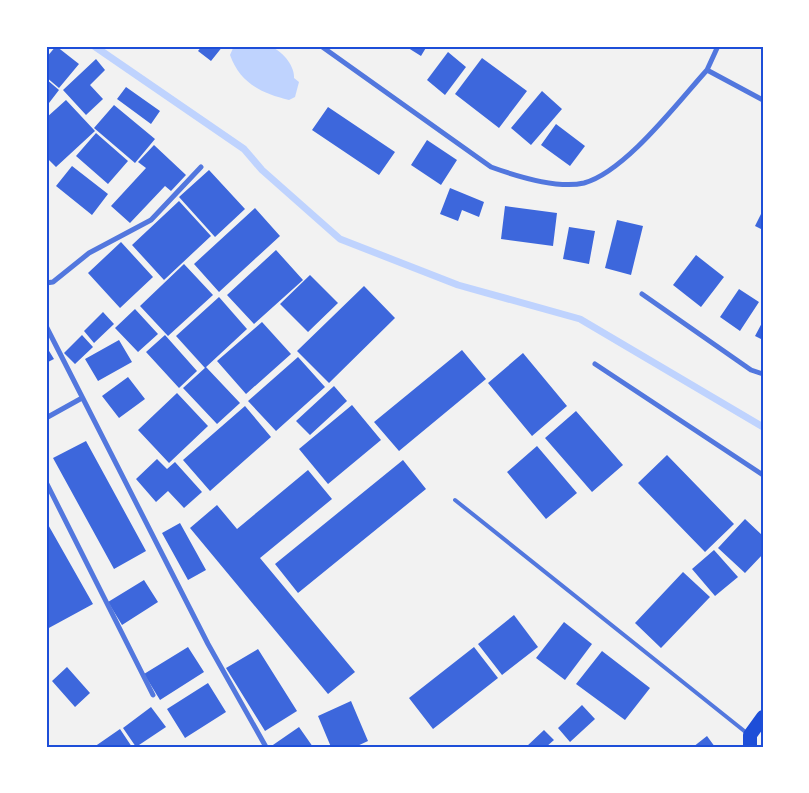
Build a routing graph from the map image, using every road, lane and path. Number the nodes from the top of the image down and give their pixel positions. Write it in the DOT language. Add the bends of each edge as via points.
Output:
graph roads {
  1 [pos="321,46"];
  2 [pos="718,46"];
  3 [pos="707,70"];
  4 [pos="763,100"];
  5 [pos="201,167"];
  6 [pos="46,283"];
  7 [pos="642,294"];
  8 [pos="46,326"];
  9 [pos="596,364"];
  10 [pos="763,374"];
  11 [pos="82,398"];
  12 [pos="46,418"];
  13 [pos="763,475"];
  14 [pos="46,482"];
  15 [pos="455,500"];
  16 [pos="153,695"];
  17 [pos="763,717"];
  18 [pos="750,741"];
  19 [pos="266,747"];
  1 -- 3 [label="street" via="491,167 517,177 546,182 583,183 602,175 640,144"];
  2 -- 3 [label="street"];
  3 -- 4 [label="street"];
  5 -- 6 [label="street" via="151,220 90,253 53,282"];
  7 -- 10 [label="street" via="750,370"];
  8 -- 11 [label="street"];
  9 -- 13 [label="street"];
  11 -- 12 [label="street"];
  11 -- 19 [label="street" via="208,644"];
  14 -- 16 [label="street"];
  15 -- 18 [label="lane"];
  17 -- 18 [label="highway"];
}
